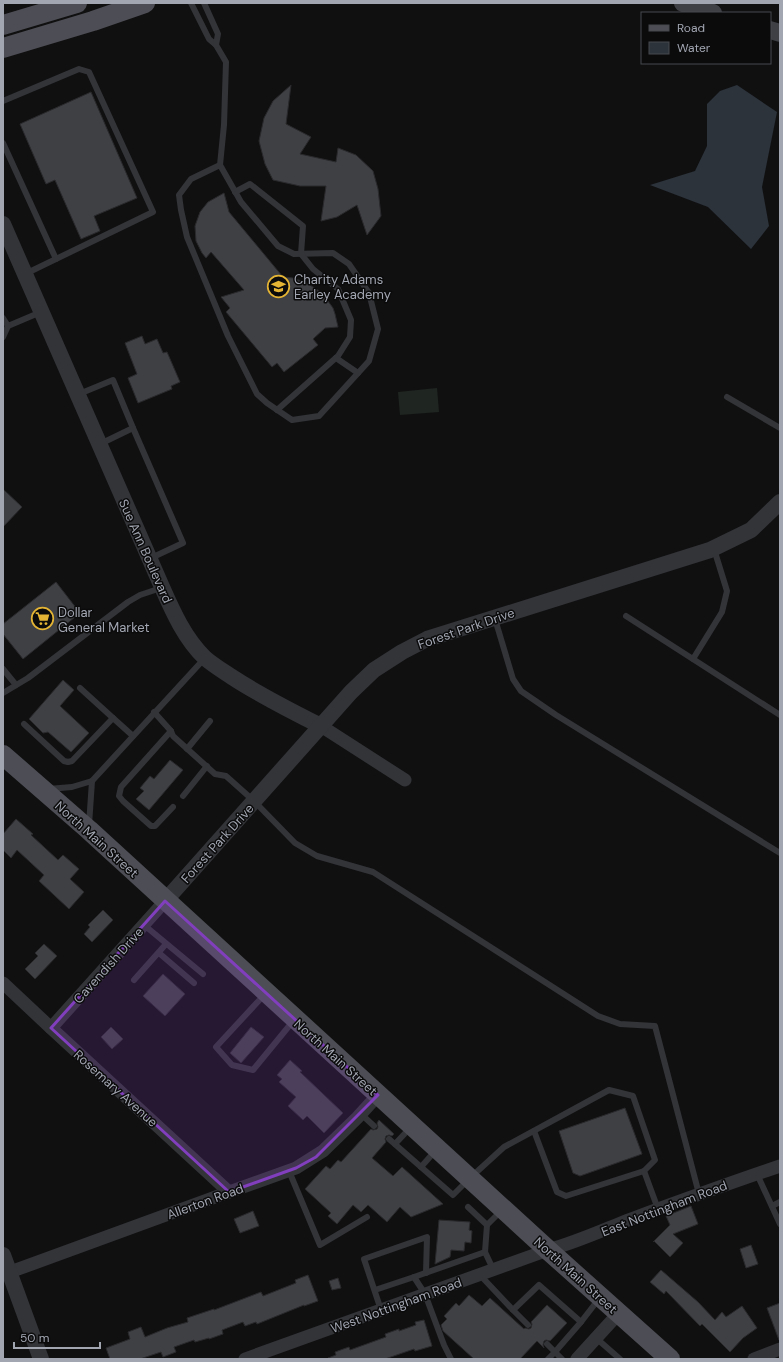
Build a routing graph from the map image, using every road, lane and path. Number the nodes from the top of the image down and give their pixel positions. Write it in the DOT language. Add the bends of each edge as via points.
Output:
graph roads {
  1 [pos="77,3"];
  2 [pos="145,3"];
  3 [pos="191,3"];
  4 [pos="204,3"];
  5 [pos="683,3"];
  6 [pos="705,8"];
  7 [pos="3,25"];
  8 [pos="216,45"];
  9 [pos="3,48"];
  10 [pos="3,101"];
  11 [pos="3,143"];
  12 [pos="220,165"];
  13 [pos="235,192"];
  14 [pos="3,224"];
  15 [pos="302,254"];
  16 [pos="56,259"];
  17 [pos="25,274"];
  18 [pos="41,312"];
  19 [pos="3,318"];
  20 [pos="8,326"];
  21 [pos="3,337"];
  22 [pos="336,358"];
  23 [pos="358,373"];
  24 [pos="78,395"];
  25 [pos="727,397"];
  26 [pos="277,410"];
  27 [pos="133,428"];
  28 [pos="780,428"];
  29 [pos="99,444"];
  30 [pos="780,502"];
  31 [pos="713,548"];
  32 [pos="149,559"];
  33 [pos="162,587"];
  34 [pos="626,616"];
  35 [pos="494,618"];
  36 [pos="205,658"];
  37 [pos="693,659"];
  38 [pos="3,669"];
  39 [pos="16,685"];
  40 [pos="80,688"];
  41 [pos="3,693"];
  42 [pos="154,712"];
  43 [pos="780,715"];
  44 [pos="113,718"];
  45 [pos="210,721"];
  46 [pos="24,724"];
  47 [pos="321,726"];
  48 [pos="171,731"];
  49 [pos="133,736"];
  50 [pos="187,749"];
  51 [pos="3,755"];
  52 [pos="207,766"];
  53 [pos="405,780"];
  54 [pos="92,781"];
  55 [pos="41,790"];
  56 [pos="183,796"];
  57 [pos="254,801"];
  58 [pos="173,807"];
  59 [pos="89,830"];
  60 [pos="780,853"];
  61 [pos="165,901"];
  62 [pos="144,925"];
  63 [pos="166,944"];
  64 [pos="159,953"];
  65 [pos="203,974"];
  66 [pos="134,980"];
  67 [pos="3,983"];
  68 [pos="194,983"];
  69 [pos="266,993"];
  70 [pos="295,1019"];
  71 [pos="50,1028"];
  72 [pos="378,1095"];
  73 [pos="361,1114"];
  74 [pos="374,1126"];
  75 [pos="412,1126"];
  76 [pos="534,1131"];
  77 [pos="389,1139"];
  78 [pos="395,1144"];
  79 [pos="437,1148"];
  80 [pos="780,1166"];
  81 [pos="421,1167"];
  82 [pos="289,1171"];
  83 [pos="644,1171"];
  84 [pos="757,1174"];
  85 [pos="470,1178"];
  86 [pos="229,1192"];
  87 [pos="699,1194"];
  88 [pos="780,1202"];
  89 [pos="772,1206"];
  90 [pos="468,1207"];
  91 [pos="503,1208"];
  92 [pos="658,1209"];
  93 [pos="367,1217"];
  94 [pos="780,1224"];
  95 [pos="487,1225"];
  96 [pos="548,1250"];
  97 [pos="485,1252"];
  98 [pos="3,1254"];
  99 [pos="494,1270"];
  100 [pos="10,1272"];
  101 [pos="426,1273"];
  102 [pos="480,1275"];
  103 [pos="414,1277"];
  104 [pos="375,1290"];
  105 [pos="425,1294"];
  106 [pos="600,1297"];
  107 [pos="381,1310"];
  108 [pos="513,1310"];
  109 [pos="618,1314"];
  110 [pos="581,1322"];
  111 [pos="528,1325"];
  112 [pos="596,1338"];
  113 [pos="547,1344"];
  114 [pos="780,1349"];
  115 [pos="555,1352"];
  116 [pos="579,1358"];
  117 [pos="41,1359"];
  118 [pos="245,1359"];
  119 [pos="451,1359"];
  120 [pos="548,1359"];
  121 [pos="562,1359"];
  122 [pos="620,1359"];
  123 [pos="670,1359"];
  124 [pos="754,1359"];
  1 -- 7 [label="main road"];
  2 -- 9 [label="main road"];
  3 -- 8 [label="lane" via="209,39"];
  4 -- 8 [label="lane" via="218,34"];
  5 -- 6 [label="main road"];
  8 -- 12 [label="lane" via="226,62"];
  10 -- 16 [label="lane" via="79,69 89,72 153,212"];
  11 -- 16 [label="lane"];
  12 -- 13 [label="lane"];
  12 -- 26 [label="lane" via="191,179 179,195 187,237 228,336 257,394"];
  13 -- 15 [label="lane" via="278,246 294,254"];
  13 -- 15 [label="lane" via="250,184 304,226"];
  14 -- 17 [label="street, Sue Ann Boulevard"];
  15 -- 22 [label="lane" via="313,269 338,289 351,320 350,337"];
  15 -- 23 [label="lane" via="333,253 349,264 369,293 378,329 369,361"];
  16 -- 17 [label="lane"];
  17 -- 18 [label="street, Sue Ann Boulevard"];
  18 -- 20 [label="lane"];
  18 -- 24 [label="street, Sue Ann Boulevard"];
  19 -- 20 [label="lane"];
  20 -- 21 [label="lane"];
  22 -- 23 [label="lane"];
  22 -- 26 [label="lane"];
  23 -- 26 [label="lane" via="319,416 292,420"];
  24 -- 27 [label="lane" via="113,380"];
  24 -- 29 [label="street, Sue Ann Boulevard"];
  25 -- 28 [label="lane"];
  27 -- 29 [label="lane"];
  27 -- 32 [label="lane" via="182,543"];
  29 -- 32 [label="street, Sue Ann Boulevard"];
  30 -- 31 [label="street, Forest Park Drive" via="751,530"];
  31 -- 35 [label="street, Forest Park Drive"];
  31 -- 37 [label="lane" via="727,591 722,612"];
  32 -- 33 [label="street, Sue Ann Boulevard"];
  33 -- 36 [label="street, Sue Ann Boulevard" via="180,625"];
  33 -- 39 [label="lane" via="128,602"];
  34 -- 37 [label="lane"];
  35 -- 47 [label="street, Forest Park Drive" via="427,639 402,652 374,670"];
  35 -- 60 [label="lane" via="513,679 521,691"];
  36 -- 42 [label="lane"];
  36 -- 47 [label="street, Sue Ann Boulevard" via="253,690"];
  37 -- 43 [label="lane"];
  38 -- 39 [label="lane"];
  39 -- 41 [label="lane"];
  40 -- 44 [label="lane"];
  42 -- 48 [label="lane"];
  42 -- 49 [label="lane"];
  44 -- 46 [label="lane" via="72,761 68,762"];
  44 -- 49 [label="lane"];
  45 -- 50 [label="lane"];
  47 -- 53 [label="street, Sue Ann Boulevard"];
  47 -- 57 [label="street, Forest Park Drive"];
  48 -- 50 [label="lane"];
  48 -- 58 [label="lane" via="121,787 119,796 150,826 155,826"];
  49 -- 54 [label="lane"];
  50 -- 52 [label="lane"];
  51 -- 55 [label="main road, North Main Street"];
  52 -- 56 [label="lane"];
  52 -- 57 [label="lane" via="215,774 226,776"];
  54 -- 55 [label="lane" via="72,787"];
  54 -- 59 [label="lane"];
  55 -- 59 [label="main road, North Main Street"];
  57 -- 61 [label="street, Forest Park Drive"];
  57 -- 87 [label="lane" via="295,843 316,856 373,872 598,1016 620,1024 655,1026"];
  59 -- 61 [label="main road, North Main Street"];
  61 -- 62 [label="street, Cavendish Drive"];
  61 -- 69 [label="main road, North Main Street"];
  62 -- 63 [label="lane"];
  62 -- 71 [label="street, Cavendish Drive"];
  63 -- 64 [label="lane"];
  63 -- 65 [label="lane"];
  64 -- 66 [label="lane"];
  64 -- 68 [label="lane"];
  67 -- 71 [label="street, Rosemary Avenue"];
  69 -- 70 [label="main road, North Main Street"];
  69 -- 70 [label="lane" via="216,1047 232,1065 253,1070"];
  70 -- 72 [label="main road, North Main Street"];
  71 -- 86 [label="street, Rosemary Avenue"];
  72 -- 73 [label="street, Allerton Road"];
  72 -- 75 [label="main road, North Main Street"];
  73 -- 74 [label="lane"];
  73 -- 82 [label="street, Allerton Road" via="323,1151"];
  75 -- 78 [label="lane"];
  75 -- 79 [label="main road, North Main Street"];
  76 -- 83 [label="lane" via="557,1192 566,1196"];
  76 -- 83 [label="lane" via="609,1090 633,1096 655,1160"];
  76 -- 85 [label="lane" via="504,1147"];
  77 -- 78 [label="lane"];
  78 -- 81 [label="lane"];
  79 -- 81 [label="lane"];
  79 -- 85 [label="main road, North Main Street"];
  80 -- 84 [label="street, East Nottingham Road"];
  81 -- 85 [label="lane" via="453,1195"];
  82 -- 86 [label="street, Allerton Road"];
  82 -- 93 [label="lane" via="320,1245"];
  83 -- 92 [label="lane"];
  84 -- 87 [label="street, East Nottingham Road"];
  84 -- 89 [label="lane"];
  85 -- 91 [label="main road, North Main Street"];
  86 -- 100 [label="street, Allerton Road"];
  87 -- 92 [label="street, East Nottingham Road"];
  88 -- 89 [label="lane"];
  89 -- 94 [label="lane"];
  90 -- 95 [label="lane"];
  91 -- 95 [label="lane"];
  91 -- 96 [label="main road, North Main Street"];
  92 -- 96 [label="street, East Nottingham Road" via="570,1244"];
  95 -- 97 [label="lane"];
  96 -- 99 [label="street, West Nottingham Road"];
  96 -- 106 [label="main road, North Main Street"];
  97 -- 99 [label="lane"];
  97 -- 101 [label="lane"];
  98 -- 100 [label="street"];
  99 -- 102 [label="street, West Nottingham Road"];
  100 -- 117 [label="street"];
  101 -- 103 [label="lane"];
  101 -- 104 [label="lane" via="427,1237 364,1258"];
  102 -- 105 [label="street, West Nottingham Road"];
  102 -- 108 [label="lane"];
  103 -- 104 [label="lane"];
  103 -- 105 [label="lane"];
  104 -- 107 [label="lane"];
  105 -- 107 [label="street, West Nottingham Road"];
  105 -- 119 [label="lane"];
  106 -- 109 [label="main road, North Main Street"];
  106 -- 110 [label="lane"];
  107 -- 118 [label="street, West Nottingham Road"];
  108 -- 110 [label="lane" via="539,1285"];
  108 -- 111 [label="lane"];
  109 -- 112 [label="street"];
  109 -- 123 [label="main road, North Main Street"];
  110 -- 115 [label="lane"];
  112 -- 116 [label="street"];
  112 -- 122 [label="lane"];
  113 -- 115 [label="lane"];
  114 -- 124 [label="street"];
  115 -- 120 [label="lane"];
  115 -- 121 [label="lane"];
}
